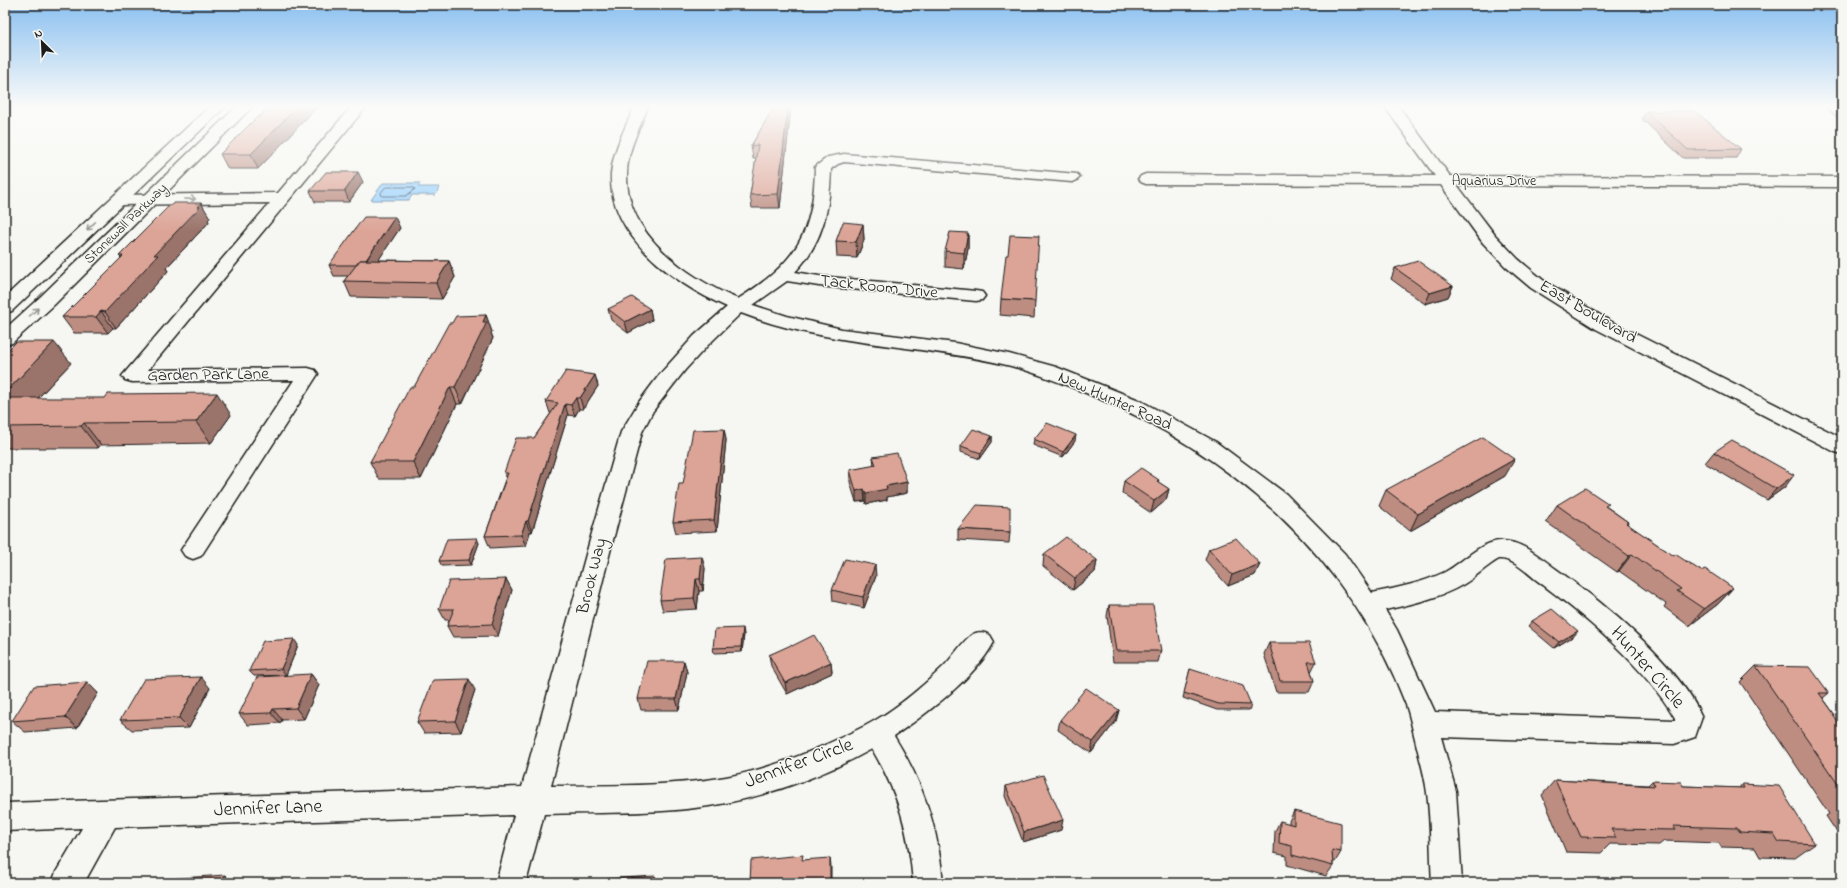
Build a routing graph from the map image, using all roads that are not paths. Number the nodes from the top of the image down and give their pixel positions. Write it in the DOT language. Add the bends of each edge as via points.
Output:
graph roads {
  1 [pos="173,148"];
  2 [pos="203,148"];
  3 [pos="324,148"];
  4 [pos="624,148"];
  5 [pos="1422,148"];
  6 [pos="1072,177"];
  7 [pos="1146,179"];
  8 [pos="1446,181"];
  9 [pos="1842,182"];
  10 [pos="294,184"];
  11 [pos="132,187"];
  12 [pos="157,193"];
  13 [pos="283,198"];
  14 [pos="119,200"];
  15 [pos="783,275"];
  16 [pos="976,296"];
  17 [pos="739,305"];
  18 [pos="5,307"];
  19 [pos="5,339"];
  20 [pos="1842,448"];
  21 [pos="192,550"];
  22 [pos="1369,603"];
  23 [pos="981,642"];
  24 [pos="1427,724"];
  25 [pos="876,733"];
  26 [pos="532,801"];
  27 [pos="107,814"];
  28 [pos="5,817"];
  29 [pos="67,883"];
  30 [pos="511,883"];
  31 [pos="928,883"];
  32 [pos="1447,883"];
  1 -- 11 [label="street, Stonewall Parkway"];
  2 -- 12 [label="street, Stonewall Parkway"];
  3 -- 10 [label="street, Garden Park Lane"];
  4 -- 17 [label="street, New Hunter Road" via="620,159 621,197 641,237 658,256 681,275"];
  5 -- 8 [label="street, East Boulevard"];
  6 -- 15 [label="street, Brook Way" via="844,158 833,160 823,167 816,229 800,256"];
  7 -- 8 [label="street, Aquarius Drive"];
  8 -- 9 [label="street, Aquarius Drive"];
  8 -- 20 [label="street, East Boulevard" via="1489,240 1512,263 1562,300 1603,325 1736,391"];
  10 -- 12 [label="street"];
  10 -- 13 [label="street, Garden Park Lane"];
  11 -- 12 [label="street"];
  11 -- 14 [label="street, Stonewall Parkway"];
  12 -- 13 [label="street, one-way"];
  12 -- 14 [label="street"];
  19 -- 12 [label="street, Stonewall Parkway, one-way"];
  13 -- 21 [label="street, Garden Park Lane" via="132,376 308,374"];
  14 -- 18 [label="street, Stonewall Parkway, one-way"];
  15 -- 16 [label="street, Tack Room Drive" via="819,281"];
  15 -- 17 [label="street, Brook Way"];
  17 -- 22 [label="street, New Hunter Road" via="818,330 945,347 1000,358 1054,373 1137,406 1216,452 1267,489 1331,552"];
  17 -- 26 [label="street, Brook Way" via="695,346 661,386 635,424 603,530"];
  22 -- 24 [label="street, New Hunter Road" via="1392,642"];
  22 -- 24 [label="street, Hunter Circle" via="1433,588 1465,572 1491,552 1514,552 1608,624 1648,663 1684,707 1689,717 1685,728 1674,732"];
  23 -- 25 [label="street, Jennifer Circle" via="954,673 918,706"];
  24 -- 32 [label="street, New Hunter Road" via="1442,787 1448,848"];
  25 -- 26 [label="street, Jennifer Circle" via="828,757 771,779 726,790 680,796"];
  25 -- 31 [label="street" via="899,771 916,814 927,863"];
  26 -- 27 [label="street, Jennifer Lane"];
  26 -- 30 [label="street, Brook Way"];
  27 -- 28 [label="street, Jennifer Lane"];
  27 -- 29 [label="street"];
}
